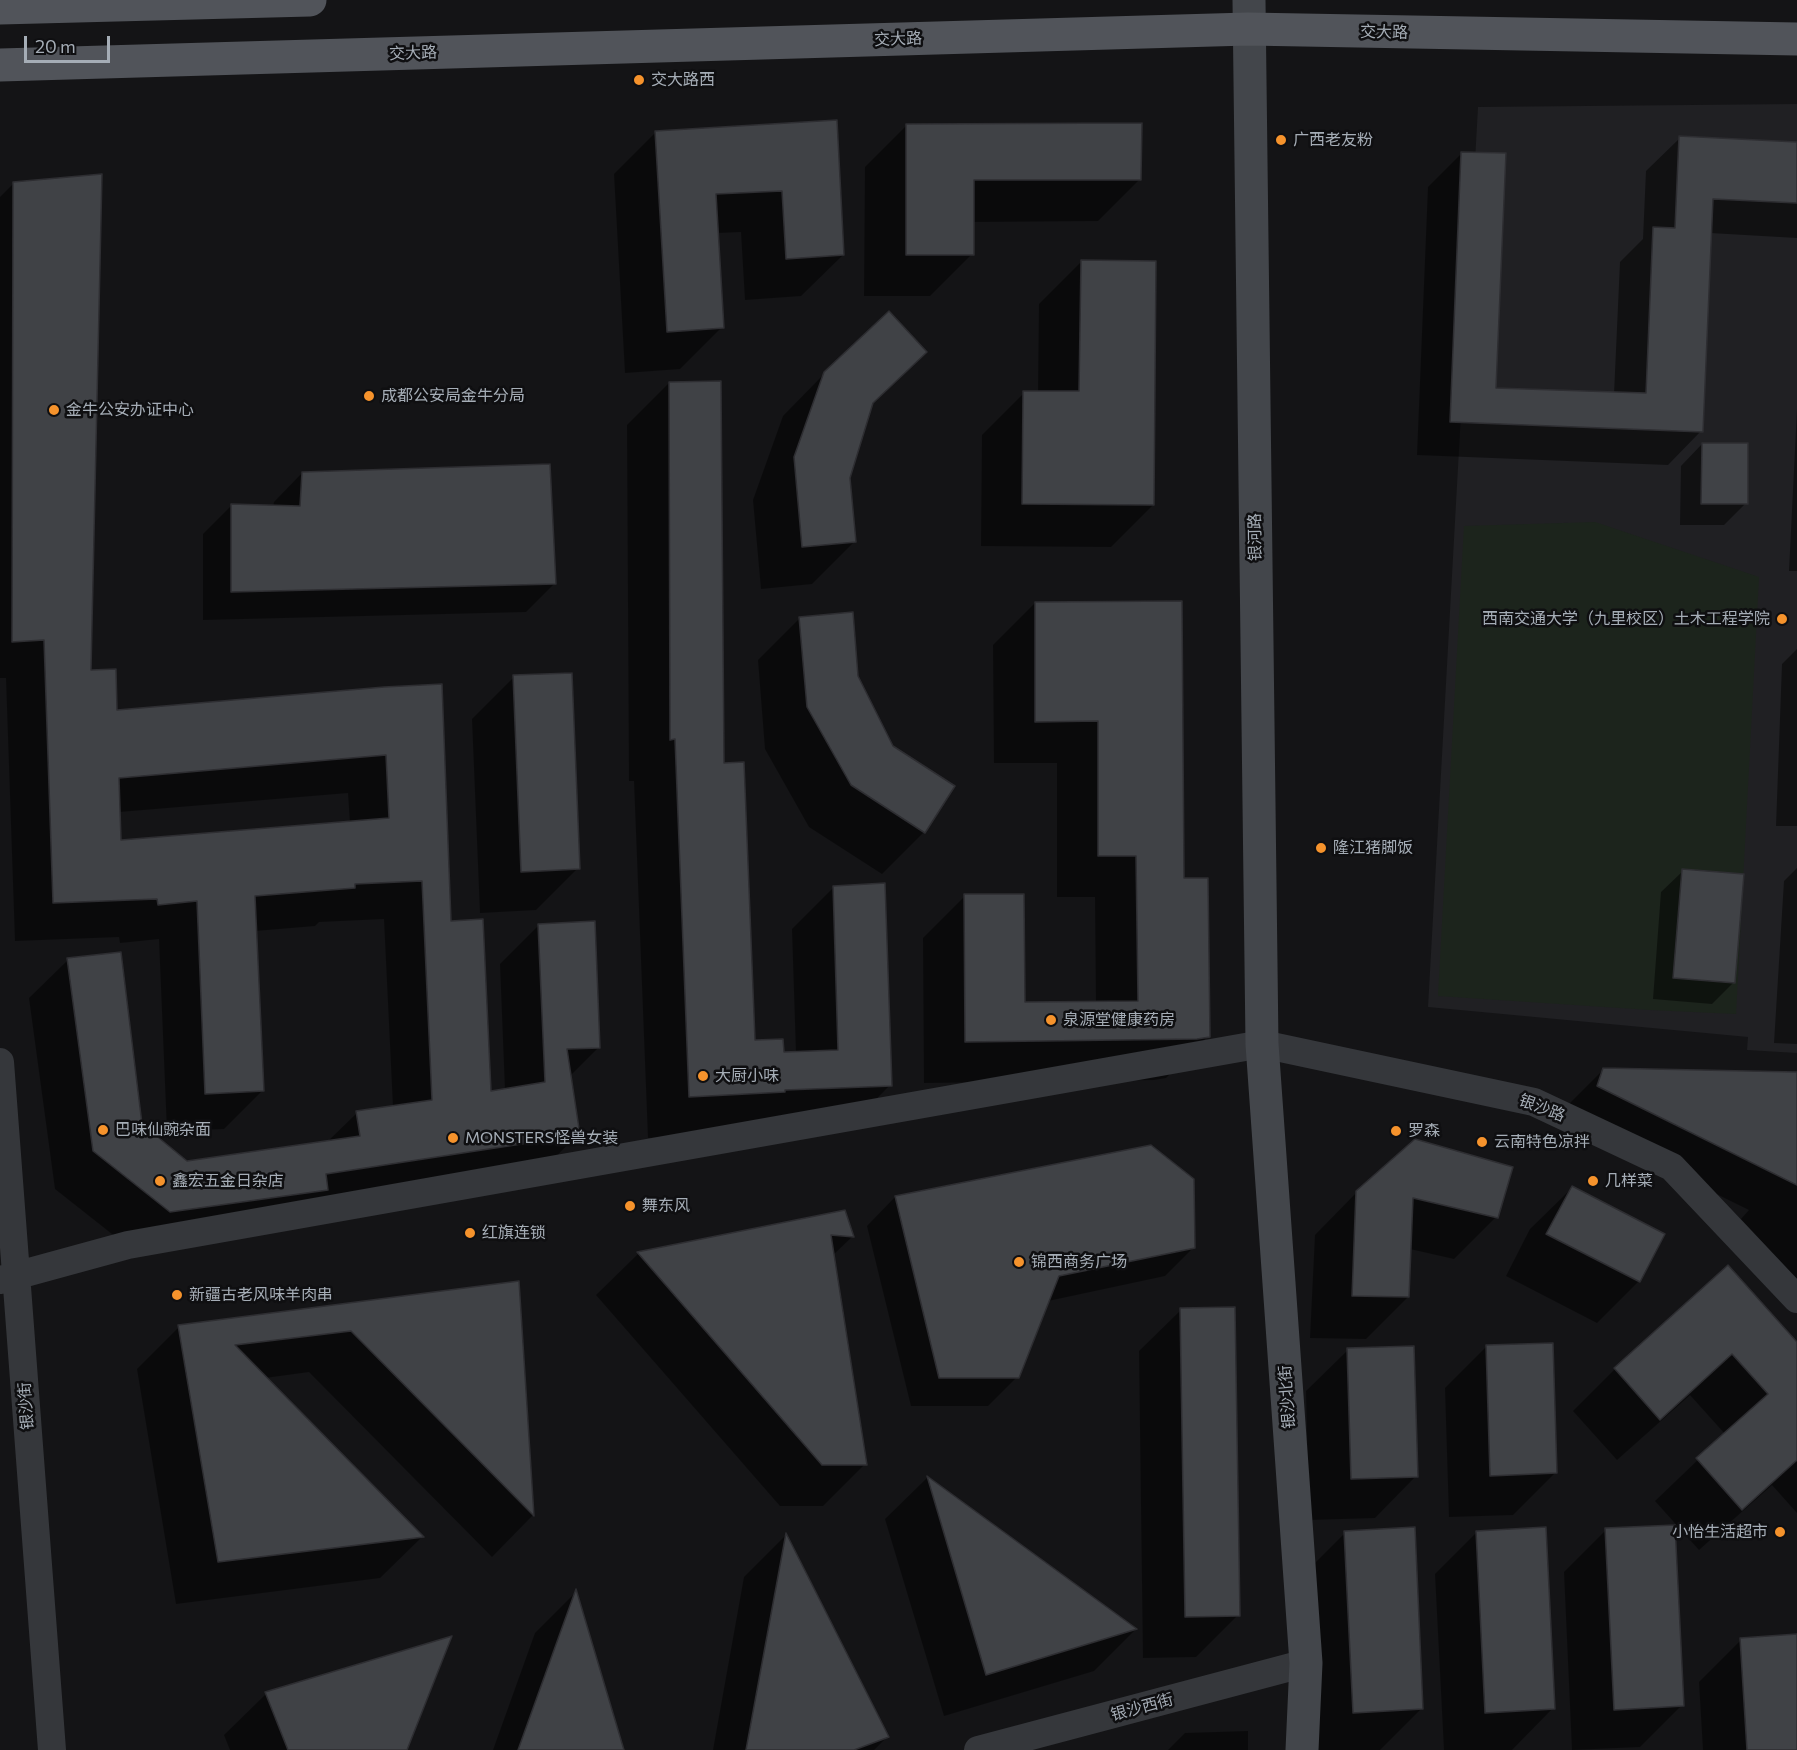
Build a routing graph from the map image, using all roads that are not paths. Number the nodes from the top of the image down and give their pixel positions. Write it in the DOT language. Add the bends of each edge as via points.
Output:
graph roads {
  1 [pos="310,0"];
  2 [pos="0,8"];
  3 [pos="1248,15"];
  4 [pos="1797,39"];
  5 [pos="0,65"];
  6 [pos="1262,1044"];
  7 [pos="0,1062"];
  8 [pos="8,1277"];
  9 [pos="1797,1299"];
  10 [pos="1306,1663"];
  11 [pos="52,1750"];
  12 [pos="978,1750"];
  13 [pos="1302,1750"];
  1 -- 2 [label="main road"];
  3 -- 4 [label="main road, 交大路"];
  3 -- 5 [label="main road, 交大路"];
  3 -- 6 [label="street, 银河路"];
  6 -- 8 [label="street" via="128,1245"];
  6 -- 9 [label="street, 银沙路" via="1534,1102 1672,1167"];
  6 -- 10 [label="street, 银沙北街"];
  7 -- 8 [label="street, 银沙街"];
  8 -- 11 [label="street, 银沙街"];
  10 -- 12 [label="street, 银沙西街"];
  10 -- 13 [label="street, 银沙北街"];
}
